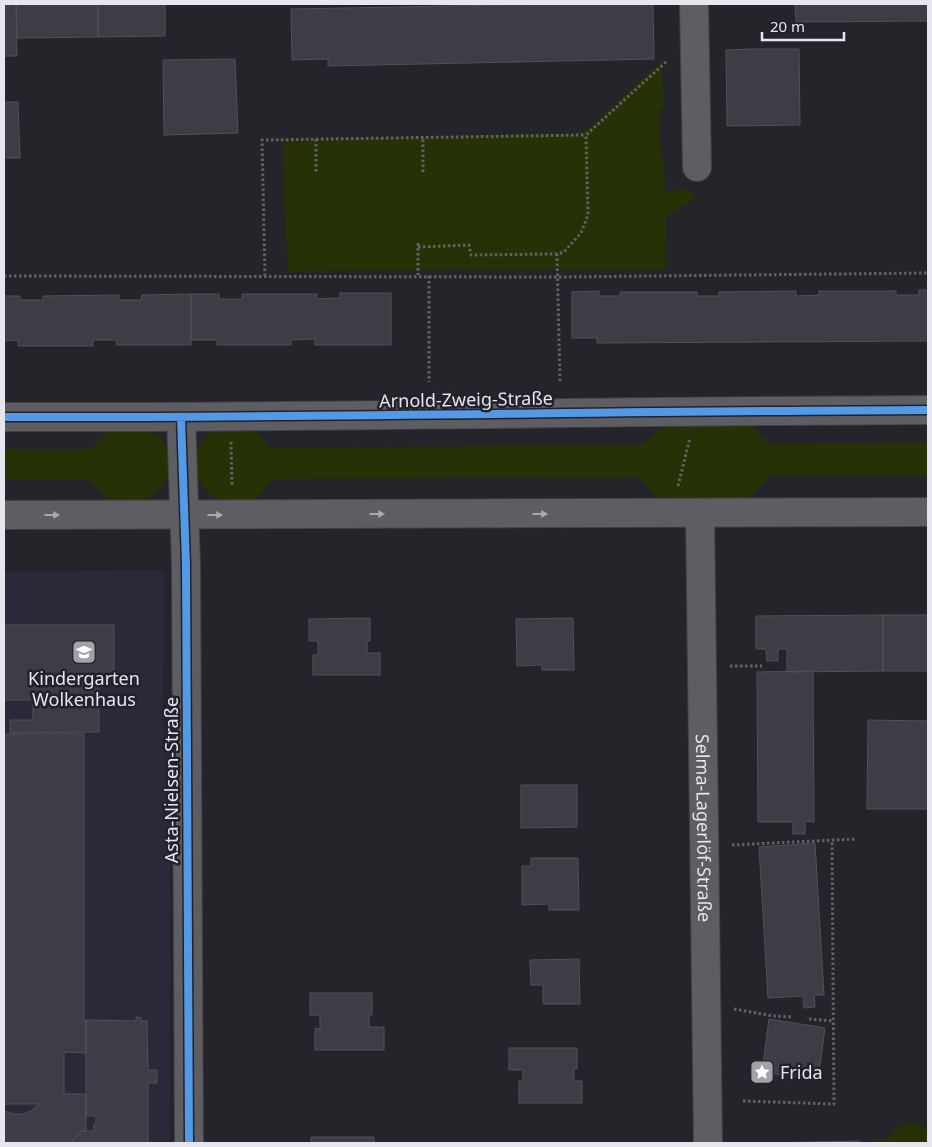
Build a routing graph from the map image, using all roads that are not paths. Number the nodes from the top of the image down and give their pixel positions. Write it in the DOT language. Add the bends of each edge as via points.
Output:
graph roads {
  1 [pos="694,4"];
  2 [pos="697,167"];
  3 [pos="928,410"];
  4 [pos="4,417"];
  5 [pos="181,417"];
  6 [pos="928,512"];
  7 [pos="700,513"];
  8 [pos="4,515"];
  9 [pos="185,515"];
  10 [pos="189,1143"];
  11 [pos="708,1143"];
  1 -- 2 [label="street"];
  3 -- 5 [label="street, Arnold-Zweig-Straße"];
  4 -- 5 [label="street, Arnold-Zweig-Straße"];
  5 -- 9 [label="street, Asta-Nielsen-Straße"];
  6 -- 7 [label="street"];
  9 -- 7 [label="street, one-way"];
  7 -- 11 [label="street, Selma-Lagerlöf-Straße"];
  8 -- 9 [label="street, one-way"];
  9 -- 10 [label="street, Asta-Nielsen-Straße"];
}
